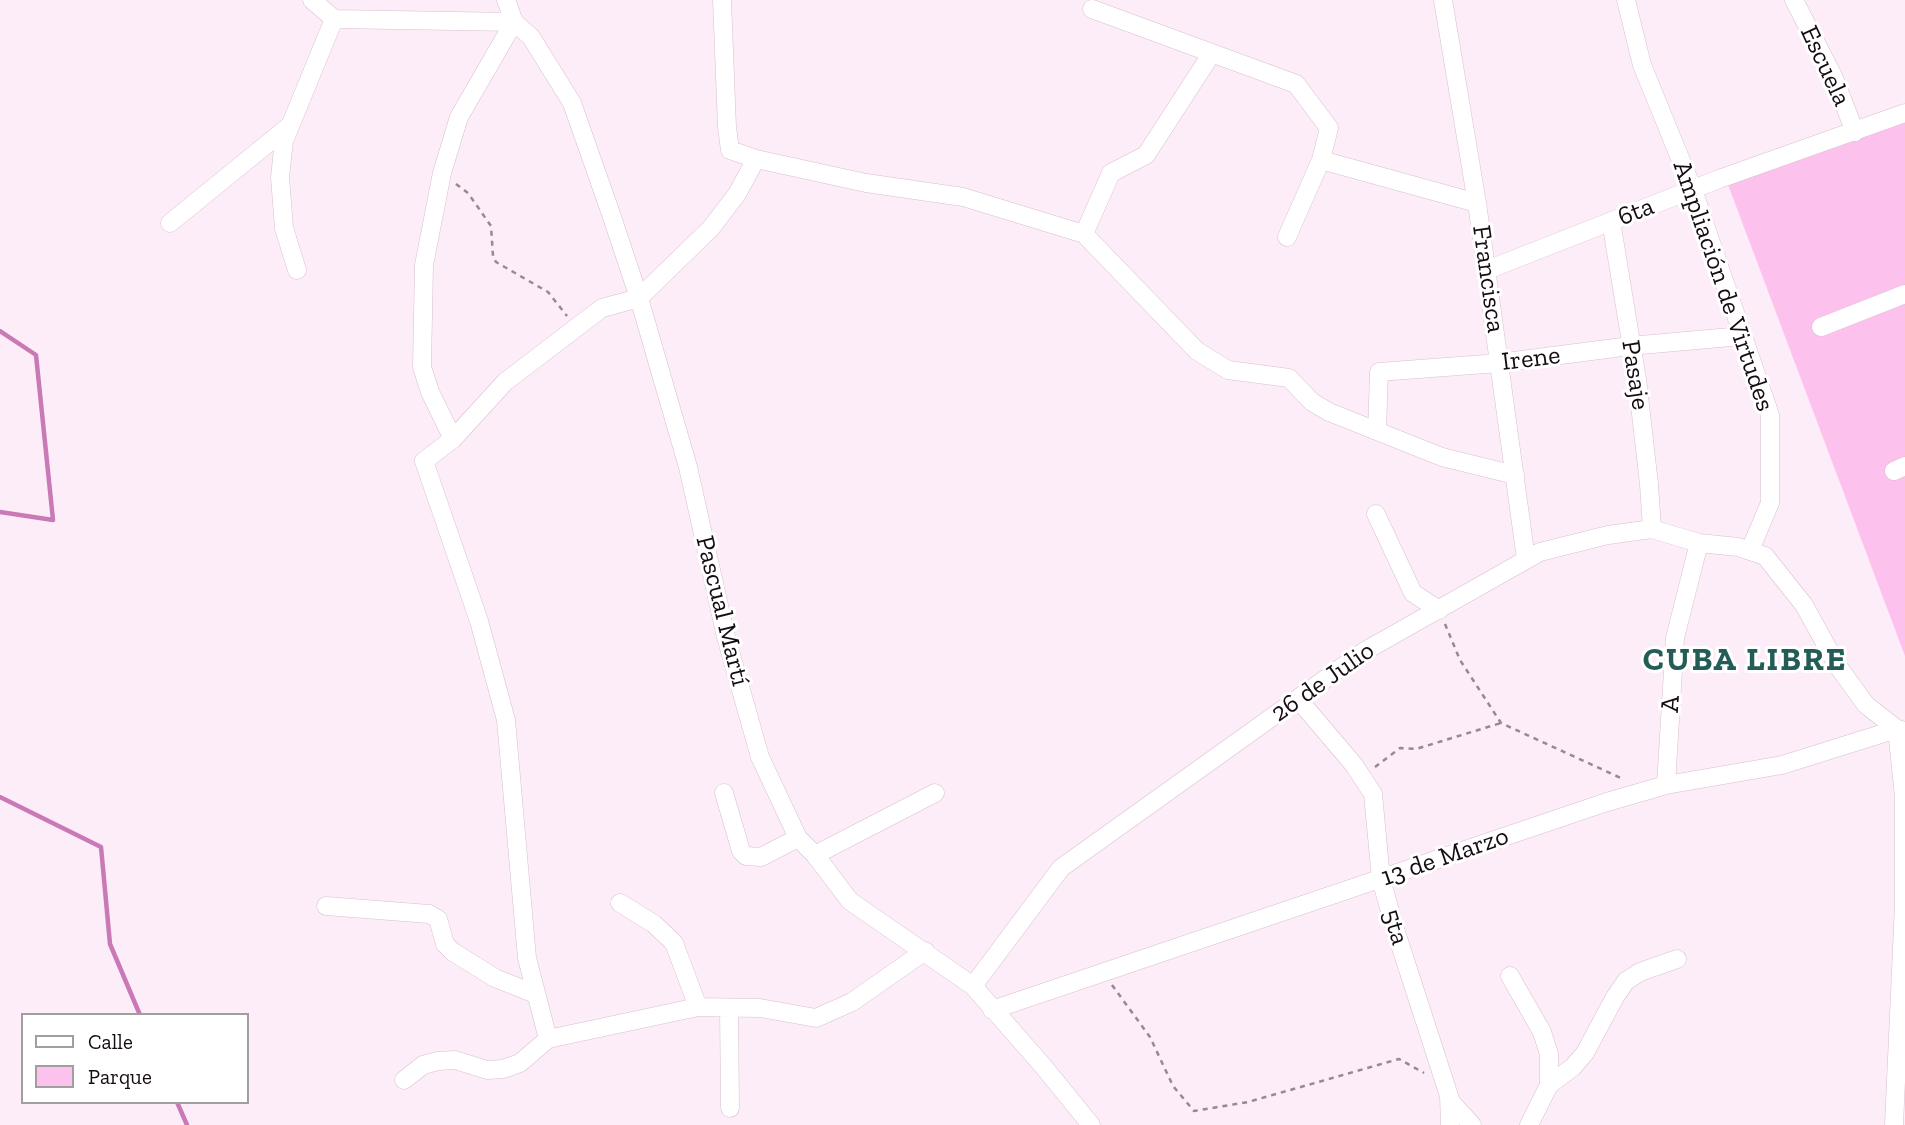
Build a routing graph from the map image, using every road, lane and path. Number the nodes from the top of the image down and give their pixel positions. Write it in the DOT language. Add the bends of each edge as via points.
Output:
graph roads {
  1 [pos="313,0"];
  2 [pos="506,0"];
  3 [pos="722,0"];
  4 [pos="1443,0"];
  5 [pos="1626,0"];
  6 [pos="1794,0"];
  7 [pos="1092,9"];
  8 [pos="334,19"];
  9 [pos="514,22"];
  10 [pos="1212,53"];
  11 [pos="1905,114"];
  12 [pos="291,124"];
  13 [pos="1855,132"];
  14 [pos="756,159"];
  15 [pos="1321,160"];
  16 [pos="442,173"];
  17 [pos="1693,190"];
  18 [pos="1477,203"];
  19 [pos="1611,221"];
  20 [pos="170,223"];
  21 [pos="1084,234"];
  22 [pos="1287,237"];
  23 [pos="297,270"];
  24 [pos="1487,270"];
  25 [pos="1905,294"];
  26 [pos="639,298"];
  27 [pos="1821,327"];
  28 [pos="577,329"];
  29 [pos="1742,336"];
  30 [pos="1630,346"];
  31 [pos="1499,363"];
  32 [pos="1377,431"];
  33 [pos="453,439"];
  34 [pos="1515,475"];
  35 [pos="1377,514"];
  36 [pos="1651,529"];
  37 [pos="1699,543"];
  38 [pos="1750,551"];
  39 [pos="1526,559"];
  40 [pos="1439,610"];
  41 [pos="1298,699"];
  42 [pos="1501,723"];
  43 [pos="1901,730"];
  44 [pos="1361,775"];
  45 [pos="1666,785"];
  46 [pos="1644,791"];
  47 [pos="724,793"];
  48 [pos="934,793"];
  49 [pos="798,838"];
  50 [pos="815,855"];
  51 [pos="1381,878"];
  52 [pos="620,903"];
  53 [pos="326,906"];
  54 [pos="925,951"];
  55 [pos="1678,959"];
  56 [pos="1102,971"];
  57 [pos="1510,976"];
  58 [pos="973,986"];
  59 [pos="535,994"];
  60 [pos="698,1007"];
  61 [pos="729,1008"];
  62 [pos="992,1010"];
  63 [pos="548,1039"];
  64 [pos="1429,1077"];
  65 [pos="1900,1079"];
  66 [pos="404,1080"];
  67 [pos="1549,1085"];
  68 [pos="1449,1096"];
  69 [pos="730,1108"];
  70 [pos="1091,1125"];
  71 [pos="1451,1125"];
  72 [pos="1472,1125"];
  73 [pos="1529,1125"];
  74 [pos="1894,1125"];
  1 -- 8 [label="street"];
  2 -- 9 [label="street, Pascual Martí"];
  3 -- 14 [label="street" via="730,150"];
  4 -- 18 [label="street, Francisca"];
  5 -- 17 [label="street, Ampliación de Virtudes" via="1642,65"];
  6 -- 13 [label="street, Escuela" via="1833,76"];
  7 -- 10 [label="street"];
  8 -- 9 [label="street"];
  8 -- 12 [label="street"];
  9 -- 16 [label="street" via="459,117"];
  9 -- 26 [label="street, Pascual Martí" via="531,37 572,103"];
  10 -- 15 [label="street" via="1296,84 1329,128"];
  10 -- 21 [label="street" via="1146,155 1111,173"];
  11 -- 13 [label="street, 6ta"];
  12 -- 20 [label="street"];
  12 -- 23 [label="street" via="284,141 281,177 284,229"];
  13 -- 17 [label="street, 6ta"];
  14 -- 21 [label="street" via="866,183 962,197"];
  14 -- 26 [label="street" via="711,228"];
  15 -- 18 [label="street"];
  15 -- 22 [label="street"];
  16 -- 28 [label="path" via="468,193 491,226 496,262 548,292"];
  16 -- 33 [label="street" via="425,265 422,367"];
  17 -- 19 [label="street, 6ta"];
  17 -- 29 [label="street, Ampliación de Virtudes"];
  18 -- 24 [label="street, Francisca"];
  19 -- 24 [label="street, 6ta"];
  19 -- 30 [label="street, Pasaje"];
  21 -- 32 [label="street" via="1198,351 1228,370 1289,378 1312,402"];
  24 -- 31 [label="street, Francisca"];
  25 -- 27 [label="street"];
  26 -- 28 [label="street" via="602,308"];
  26 -- 49 [label="street, Pascual Martí" via="688,467 726,637 760,757"];
  28 -- 33 [label="street" via="506,382"];
  29 -- 30 [label="street, Irene"];
  29 -- 38 [label="street, Ampliación de Virtudes" via="1770,415 1770,503"];
  30 -- 31 [label="street, Irene"];
  30 -- 36 [label="street, Pasaje"];
  31 -- 32 [label="street, Irene" via="1379,372"];
  31 -- 34 [label="street, Francisca"];
  32 -- 34 [label="street" via="1442,457"];
  33 -- 59 [label="street" via="424,461 479,621 506,720 527,958"];
  34 -- 39 [label="street, Francisca"];
  35 -- 40 [label="street" via="1413,593"];
  36 -- 37 [label="street, 26 de Julio"];
  36 -- 39 [label="street, 26 de Julio" via="1608,534"];
  37 -- 38 [label="street, 26 de Julio"];
  37 -- 45 [label="street, A" via="1675,638"];
  38 -- 43 [label="street" via="1766,555 1804,605 1866,705"];
  39 -- 40 [label="street, 26 de Julio"];
  40 -- 41 [label="street, 26 de Julio" via="1363,652"];
  40 -- 42 [label="path" via="1460,660"];
  41 -- 44 [label="street, 5ta"];
  41 -- 58 [label="street, 26 de Julio" via="1061,868"];
  42 -- 44 [label="path" via="1416,748 1399,748"];
  42 -- 46 [label="path"];
  43 -- 45 [label="street, 13 de Marzo" via="1782,765"];
  43 -- 65 [label="street"];
  44 -- 51 [label="street, 5ta" via="1373,794"];
  45 -- 46 [label="street, 13 de Marzo"];
  46 -- 51 [label="street, 13 de Marzo"];
  47 -- 49 [label="street" via="746,856 761,857"];
  48 -- 50 [label="street"];
  49 -- 50 [label="street, Pascual Martí"];
  50 -- 54 [label="street, Pascual Martí" via="850,901"];
  51 -- 56 [label="street, 13 de Marzo"];
  51 -- 68 [label="street, 5ta"];
  52 -- 60 [label="street" via="674,943"];
  53 -- 59 [label="street" via="429,914 438,919 445,944 453,952 495,978"];
  54 -- 58 [label="street, Pascual Martí"];
  54 -- 61 [label="street" via="852,1002 816,1018"];
  55 -- 67 [label="street" via="1626,981 1585,1053"];
  56 -- 62 [label="street, 13 de Marzo"];
  56 -- 64 [label="path" via="1150,1037 1173,1086 1194,1111 1248,1102 1399,1059"];
  57 -- 67 [label="street" via="1542,1032 1549,1054"];
  58 -- 62 [label="street, Pascual Martí"];
  59 -- 63 [label="street"];
  60 -- 61 [label="street"];
  60 -- 63 [label="street"];
  61 -- 69 [label="street"];
  62 -- 70 [label="street, Pascual Martí"];
  63 -- 66 [label="street" via="520,1063 503,1069 438,1060"];
  65 -- 74 [label="street"];
  67 -- 73 [label="street"];
  68 -- 71 [label="street"];
  68 -- 72 [label="street, 5ta"];
}
